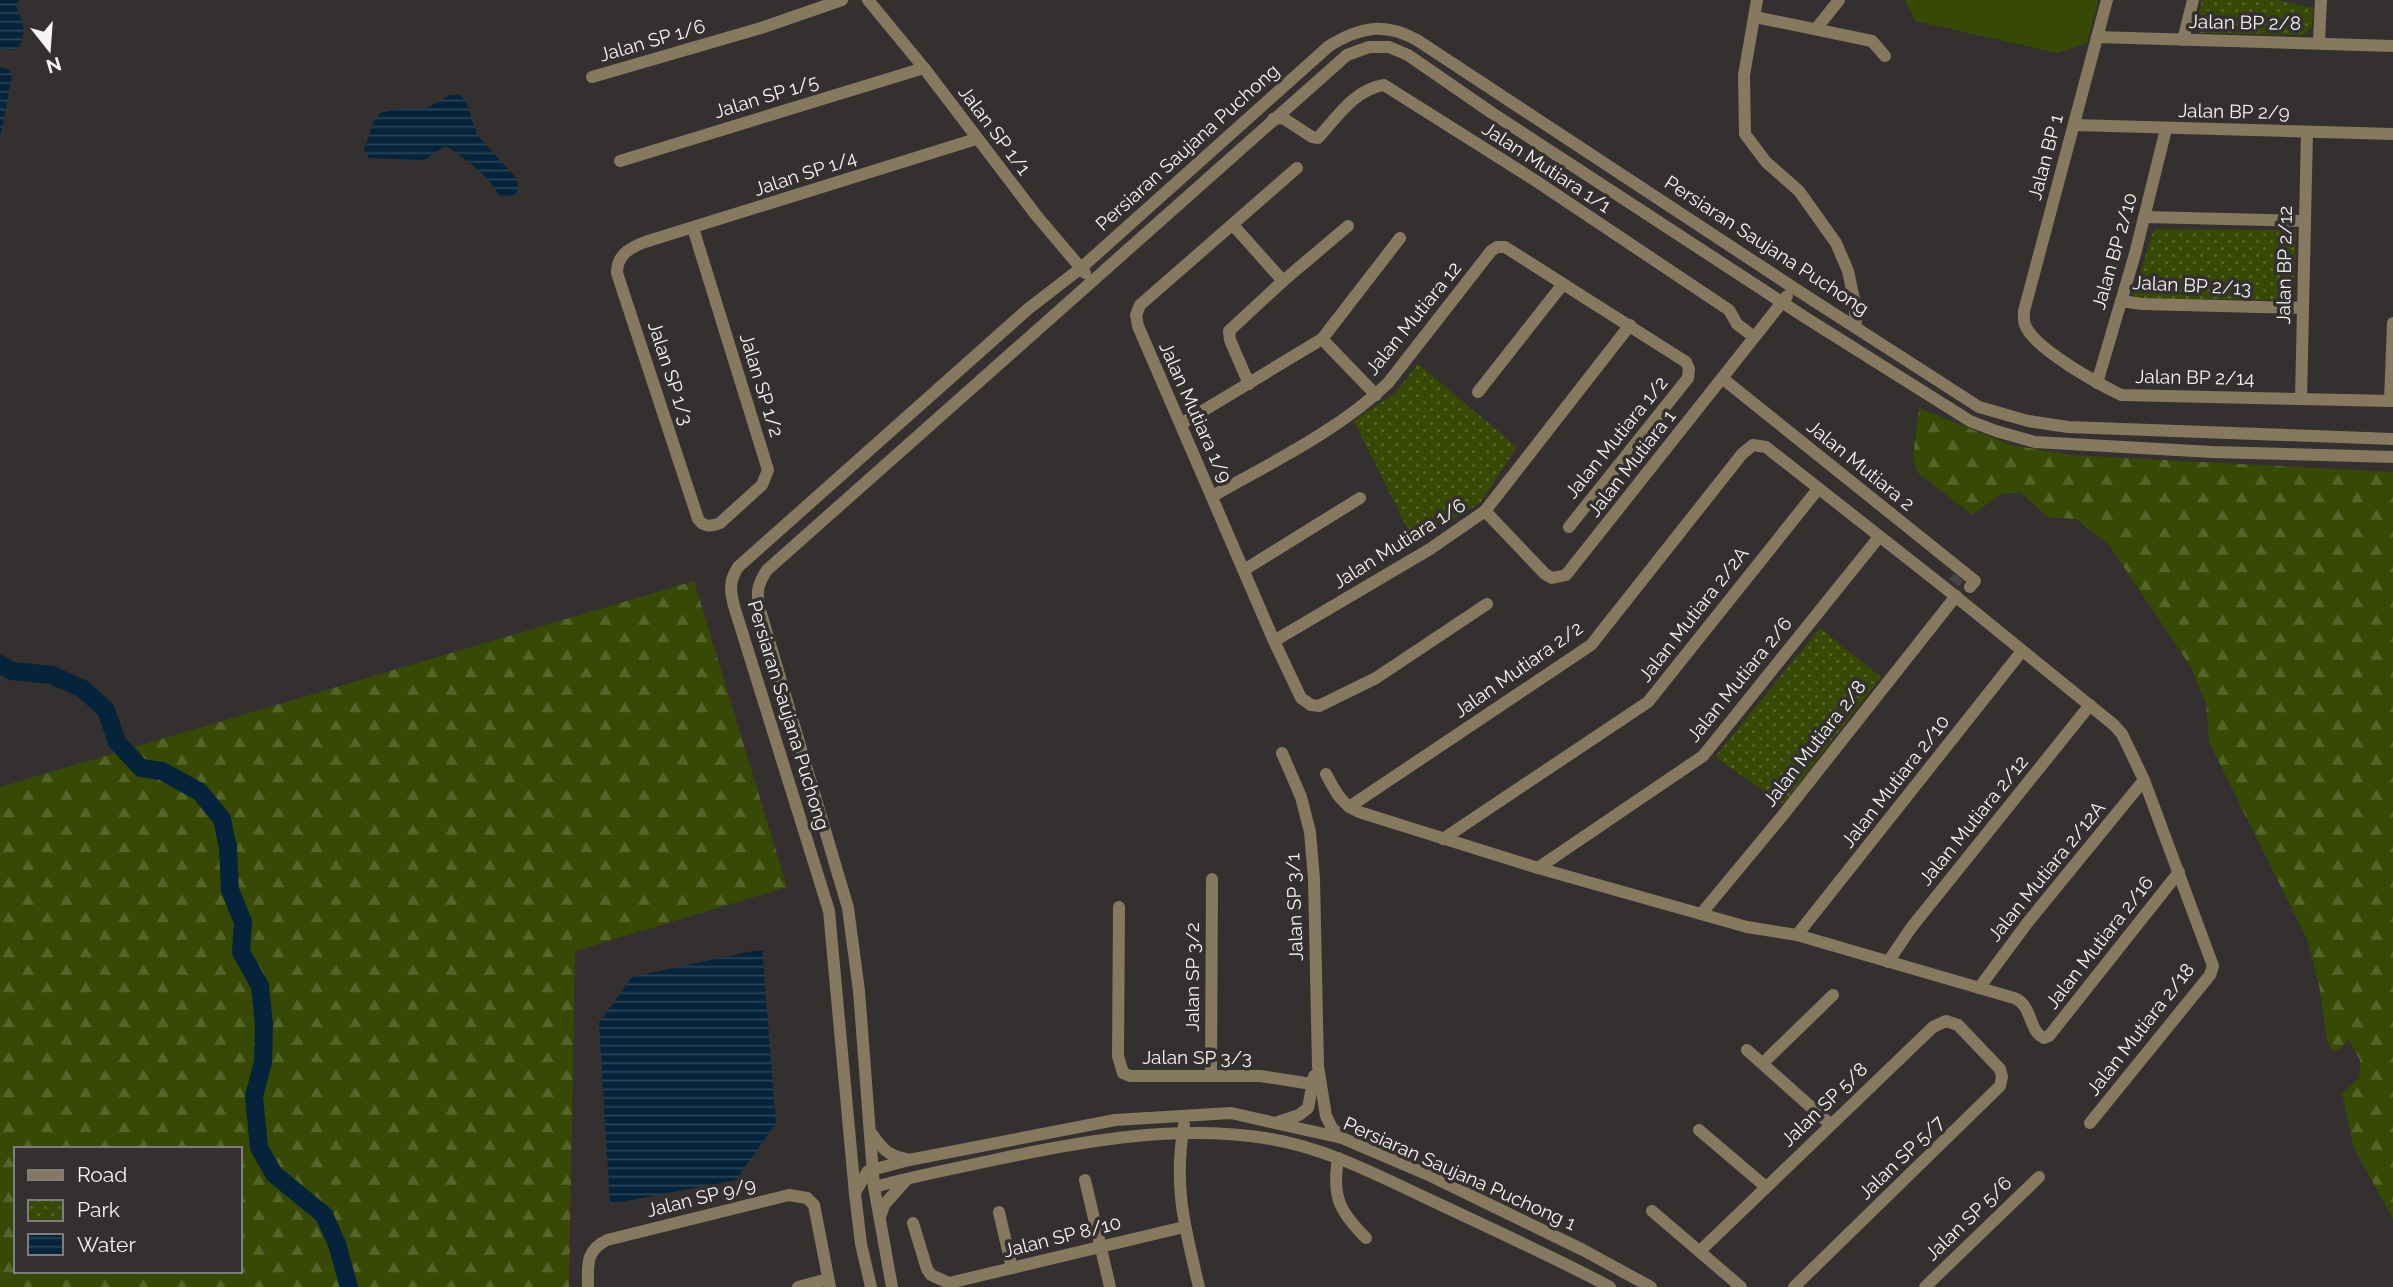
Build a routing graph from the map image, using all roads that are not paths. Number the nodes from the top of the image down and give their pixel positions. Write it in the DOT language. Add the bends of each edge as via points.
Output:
graph roads {
  1 [pos="842,0"];
  2 [pos="868,0"];
  3 [pos="1757,0"];
  4 [pos="1839,0"];
  5 [pos="2107,0"];
  6 [pos="2193,0"];
  7 [pos="2321,0"];
  8 [pos="1755,17"];
  9 [pos="1816,29"];
  10 [pos="2097,37"];
  11 [pos="2183,40"];
  12 [pos="2319,43"];
  13 [pos="2393,46"];
  14 [pos="1885,56"];
  15 [pos="924,68"];
  16 [pos="592,77"];
  17 [pos="1298,96"];
  18 [pos="1273,119"];
  19 [pos="2074,125"];
  20 [pos="1300,129"];
  21 [pos="2166,129"];
  22 [pos="2307,132"];
  23 [pos="2393,134"];
  24 [pos="976,138"];
  25 [pos="620,161"];
  26 [pos="1297,168"];
  27 [pos="2144,217"];
  28 [pos="2304,221"];
  29 [pos="1233,225"];
  30 [pos="1348,226"];
  31 [pos="693,229"];
  32 [pos="1400,238"];
  33 [pos="645,242"];
  34 [pos="1081,268"];
  35 [pos="1093,281"];
  36 [pos="1283,281"];
  37 [pos="1563,284"];
  38 [pos="1794,288"];
  39 [pos="2121,301"];
  40 [pos="1782,302"];
  41 [pos="2303,308"];
  42 [pos="2393,323"];
  43 [pos="2024,324"];
  44 [pos="1630,326"];
  45 [pos="1857,327"];
  46 [pos="1754,338"];
  47 [pos="1322,339"];
  48 [pos="1723,378"];
  49 [pos="2097,383"];
  50 [pos="1249,384"];
  51 [pos="1478,392"];
  52 [pos="1376,395"];
  53 [pos="2301,399"];
  54 [pos="2391,401"];
  55 [pos="1181,424"];
  56 [pos="2393,439"];
  57 [pos="2393,457"];
  58 [pos="1818,489"];
  59 [pos="1213,496"];
  60 [pos="1360,498"];
  61 [pos="1485,511"];
  62 [pos="706,525"];
  63 [pos="1569,527"];
  64 [pos="1879,537"];
  65 [pos="1244,570"];
  66 [pos="1960,584"];
  67 [pos="1487,604"];
  68 [pos="1274,642"];
  69 [pos="2022,652"];
  70 [pos="2090,705"];
  71 [pos="1282,753"];
  72 [pos="1326,774"];
  73 [pos="2144,780"];
  74 [pos="1349,807"];
  75 [pos="1443,839"];
  76 [pos="1538,868"];
  77 [pos="2179,872"];
  78 [pos="818,873"];
  79 [pos="1212,879"];
  80 [pos="841,881"];
  81 [pos="1119,907"];
  82 [pos="829,911"];
  83 [pos="1701,914"];
  84 [pos="1797,936"];
  85 [pos="1888,962"];
  86 [pos="1979,988"];
  87 [pos="1833,995"];
  88 [pos="1980,1049"];
  89 [pos="1747,1050"];
  90 [pos="1763,1063"];
  91 [pos="1318,1066"];
  92 [pos="1211,1076"];
  93 [pos="1312,1084"];
  94 [pos="1185,1115"];
  95 [pos="1278,1122"];
  96 [pos="2091,1123"];
  97 [pos="1830,1124"];
  98 [pos="870,1130"];
  99 [pos="1699,1130"];
  100 [pos="1182,1133"];
  101 [pos="1342,1138"];
  102 [pos="851,1156"];
  103 [pos="1338,1158"];
  104 [pos="909,1160"];
  105 [pos="873,1169"];
  106 [pos="2039,1177"];
  107 [pos="862,1178"];
  108 [pos="907,1178"];
  109 [pos="1085,1180"];
  110 [pos="874,1187"];
  111 [pos="1766,1187"];
  112 [pos="855,1194"];
  113 [pos="1652,1211"];
  114 [pos="999,1212"];
  115 [pos="879,1219"];
  116 [pos="913,1223"];
  117 [pos="1184,1227"];
  118 [pos="1366,1238"];
  119 [pos="1101,1247"];
  120 [pos="1700,1251"];
  121 [pos="1012,1268"];
  122 [pos="829,1283"];
  123 [pos="588,1287"];
  124 [pos="798,1287"];
  125 [pos="872,1287"];
  126 [pos="892,1287"];
  127 [pos="1110,1287"];
  128 [pos="1199,1287"];
  129 [pos="1610,1287"];
  130 [pos="1651,1287"];
  131 [pos="1741,1287"];
  132 [pos="1794,1287"];
  133 [pos="1925,1287"];
  1 -- 16 [label="street, Jalan SP 1/6"];
  2 -- 15 [label="street, Jalan SP 1/1"];
  3 -- 8 [label="street"];
  4 -- 9 [label="street"];
  5 -- 10 [label="street, Jalan BP 1"];
  6 -- 11 [label="street"];
  7 -- 12 [label="street"];
  8 -- 9 [label="street"];
  8 -- 45 [label="street" via="1744,75 1745,134 1766,162 1799,191 1836,243 1848,271"];
  9 -- 14 [label="street" via="1872,41"];
  10 -- 11 [label="street, Jalan BP 2/8"];
  10 -- 19 [label="street, Jalan BP 1"];
  11 -- 12 [label="street, Jalan BP 2/8"];
  12 -- 13 [label="street, Jalan BP 2/8"];
  15 -- 24 [label="street, Jalan SP 1/1"];
  15 -- 25 [label="street, Jalan SP 1/5"];
  17 -- 18 [label="street, Persiaran Saujana Puchong"];
  17 -- 20 [label="street"];
  17 -- 40 [label="street, Persiaran Saujana Puchong" via="1347,55 1369,47 1389,47 1408,55"];
  18 -- 20 [label="street" via="1283,118"];
  18 -- 35 [label="street, Persiaran Saujana Puchong"];
  19 -- 21 [label="street, Jalan BP 2/9"];
  19 -- 43 [label="street, Jalan BP 1"];
  20 -- 46 [label="street, Jalan Mutiara 1/1" via="1318,138 1358,95 1384,85 1729,310"];
  21 -- 22 [label="street, Jalan BP 2/9"];
  21 -- 27 [label="street, Jalan BP 2/10"];
  22 -- 23 [label="street, Jalan BP 2/9"];
  22 -- 28 [label="street, Jalan BP 2/12"];
  24 -- 31 [label="street, Jalan SP 1/4"];
  24 -- 34 [label="street, Jalan SP 1/1"];
  26 -- 29 [label="street, Jalan Mutiara 1/9"];
  27 -- 28 [label="street"];
  27 -- 39 [label="street, Jalan BP 2/10"];
  28 -- 41 [label="street, Jalan BP 2/12"];
  29 -- 36 [label="street"];
  29 -- 55 [label="street, Jalan Mutiara 1/9" via="1140,305 1136,315"];
  30 -- 36 [label="street"];
  31 -- 33 [label="street, Jalan SP 1/4"];
  31 -- 62 [label="street, Jalan SP 1/2" via="768,470 762,485 720,523"];
  32 -- 47 [label="street"];
  33 -- 62 [label="street, Jalan SP 1/3" via="624,253 617,273 698,519"];
  34 -- 35 [label="street, Jalan SP 1/1"];
  34 -- 38 [label="street, Persiaran Saujana Puchong" via="1329,46 1347,35 1386,28 1417,40"];
  34 -- 78 [label="street, Persiaran Saujana Puchong" via="1028,309 738,567 730,579 734,606"];
  35 -- 80 [label="street, Persiaran Saujana Puchong" via="767,570 757,584 756,597"];
  36 -- 50 [label="street" via="1230,331"];
  37 -- 44 [label="street"];
  37 -- 51 [label="street"];
  37 -- 52 [label="street, Jalan Mutiara 12" via="1497,247"];
  38 -- 40 [label="street, Jalan Mutiara 1"];
  38 -- 45 [label="street, Persiaran Saujana Puchong"];
  39 -- 41 [label="street, Jalan BP 2/13"];
  39 -- 49 [label="street, Jalan BP 2/10"];
  40 -- 46 [label="street, Jalan Mutiara 1"];
  40 -- 57 [label="street, Persiaran Saujana Puchong" via="1970,421 2035,442"];
  41 -- 53 [label="street, Jalan BP 2/12"];
  42 -- 54 [label="street"];
  43 -- 49 [label="street, Jalan BP 2/14" via="2031,336"];
  44 -- 61 [label="street, Jalan Mutiara 1/6"];
  44 -- 63 [label="street, Jalan Mutiara 1/2" via="1686,362 1688,377"];
  45 -- 56 [label="street, Persiaran Saujana Puchong" via="1979,407 2028,421 2113,429"];
  46 -- 48 [label="street, Jalan Mutiara 1"];
  47 -- 50 [label="street"];
  47 -- 52 [label="street"];
  48 -- 61 [label="street, Jalan Mutiara 1" via="1566,575 1552,578 1545,574"];
  48 -- 66 [label="street, Jalan Mutiara 2"];
  49 -- 53 [label="street, Jalan BP 2/14" via="2120,395"];
  50 -- 55 [label="street"];
  52 -- 59 [label="street, Jalan Mutiara 12" via="1343,420"];
  53 -- 54 [label="street, Jalan BP 2/14"];
  55 -- 59 [label="street, Jalan Mutiara 1/9"];
  58 -- 64 [label="street"];
  58 -- 74 [label="street, Jalan Mutiara 2/2" via="1766,447 1753,445 1591,645"];
  58 -- 75 [label="street, Jalan Mutiara 2/2A" via="1648,702"];
  59 -- 65 [label="street, Jalan Mutiara 1/9"];
  60 -- 65 [label="street"];
  61 -- 68 [label="street, Jalan Mutiara 1/6"];
  64 -- 66 [label="street"];
  64 -- 76 [label="street, Jalan Mutiara 2/6" via="1703,756"];
  65 -- 68 [label="street, Jalan Mutiara 1/9"];
  66 -- 69 [label="street"];
  66 -- 83 [label="street, Jalan Mutiara 2/8"];
  67 -- 68 [label="street, Jalan Mutiara 1/9" via="1376,678 1327,704 1311,705 1301,698"];
  69 -- 70 [label="street"];
  69 -- 84 [label="street, Jalan Mutiara 2/10"];
  70 -- 73 [label="street" via="2122,734"];
  70 -- 85 [label="street, Jalan Mutiara 2/12" via="1910,928"];
  71 -- 91 [label="street, Jalan SP 3/1" via="1310,832"];
  72 -- 74 [label="street"];
  73 -- 77 [label="street"];
  73 -- 86 [label="street, Jalan Mutiara 2/12A"];
  74 -- 75 [label="street"];
  75 -- 76 [label="street"];
  76 -- 83 [label="street"];
  77 -- 86 [label="street, Jalan Mutiara 2/16" via="2049,1036 2040,1037 2020,1000"];
  77 -- 96 [label="street, Jalan Mutiara 2/18" via="2211,958 2210,975"];
  78 -- 80 [label="street"];
  78 -- 82 [label="street, Persiaran Saujana Puchong"];
  79 -- 92 [label="street, Jalan SP 3/2"];
  80 -- 82 [label="street"];
  80 -- 98 [label="street, Persiaran Saujana Puchong" via="856,957"];
  81 -- 92 [label="street, Jalan SP 3/3" via="1118,1056 1123,1073"];
  82 -- 102 [label="street, Persiaran Saujana Puchong"];
  83 -- 84 [label="street"];
  84 -- 85 [label="street"];
  85 -- 86 [label="street"];
  87 -- 90 [label="street"];
  88 -- 97 [label="street, Jalan SP 5/8" via="1958,1025 1946,1021 1933,1027"];
  88 -- 132 [label="street, Jalan SP 5/7" via="2000,1069 2000,1086"];
  89 -- 90 [label="street"];
  90 -- 97 [label="street"];
  91 -- 93 [label="street, Jalan SP 3/1"];
  91 -- 101 [label="street, Jalan SP 3/1" via="1326,1116"];
  92 -- 93 [label="street, Jalan SP 3/3" via="1260,1076"];
  93 -- 95 [label="street, Jalan SP 3/1" via="1308,1108"];
  94 -- 95 [label="street, Persiaran Saujana Puchong 1" via="1231,1113"];
  94 -- 100 [label="street"];
  94 -- 104 [label="street, Persiaran Saujana Puchong 1" via="1115,1120"];
  95 -- 101 [label="street, Persiaran Saujana Puchong 1"];
  97 -- 111 [label="street, Jalan SP 5/8"];
  98 -- 104 [label="street" via="879,1146 894,1157"];
  98 -- 105 [label="street, Persiaran Saujana Puchong"];
  99 -- 111 [label="street"];
  100 -- 103 [label="street, Persiaran Saujana Puchong 1" via="1272,1139"];
  100 -- 108 [label="street, Persiaran Saujana Puchong 1" via="1117,1137"];
  100 -- 117 [label="street" via="1178,1169"];
  101 -- 130 [label="street, Persiaran Saujana Puchong 1" via="1443,1182"];
  102 -- 107 [label="street"];
  102 -- 112 [label="street, Persiaran Saujana Puchong"];
  103 -- 118 [label="street" via="1338,1198"];
  103 -- 129 [label="street, Persiaran Saujana Puchong 1"];
  104 -- 105 [label="street, Persiaran Saujana Puchong 1"];
  105 -- 107 [label="street"];
  105 -- 110 [label="street, Persiaran Saujana Puchong"];
  106 -- 133 [label="street, Jalan SP 5/6"];
  107 -- 110 [label="street"];
  107 -- 112 [label="street"];
  108 -- 110 [label="street, Persiaran Saujana Puchong 1"];
  108 -- 115 [label="street" via="884,1205"];
  109 -- 119 [label="street"];
  110 -- 115 [label="street, Persiaran Saujana Puchong"];
  111 -- 120 [label="street, Jalan SP 5/8"];
  112 -- 125 [label="street, Persiaran Saujana Puchong"];
  113 -- 120 [label="street"];
  114 -- 121 [label="street"];
  115 -- 126 [label="street, Persiaran Saujana Puchong"];
  116 -- 121 [label="street, Jalan SP 8/10" via="927,1269 939,1280 949,1283"];
  117 -- 119 [label="street, Jalan SP 8/10"];
  117 -- 128 [label="street"];
  119 -- 121 [label="street, Jalan SP 8/10"];
  119 -- 127 [label="street"];
  120 -- 131 [label="street"];
  122 -- 123 [label="street, Jalan SP 9/9" via="814,1205 807,1198 789,1195 596,1246 590,1254"];
  122 -- 124 [label="street"];
}
